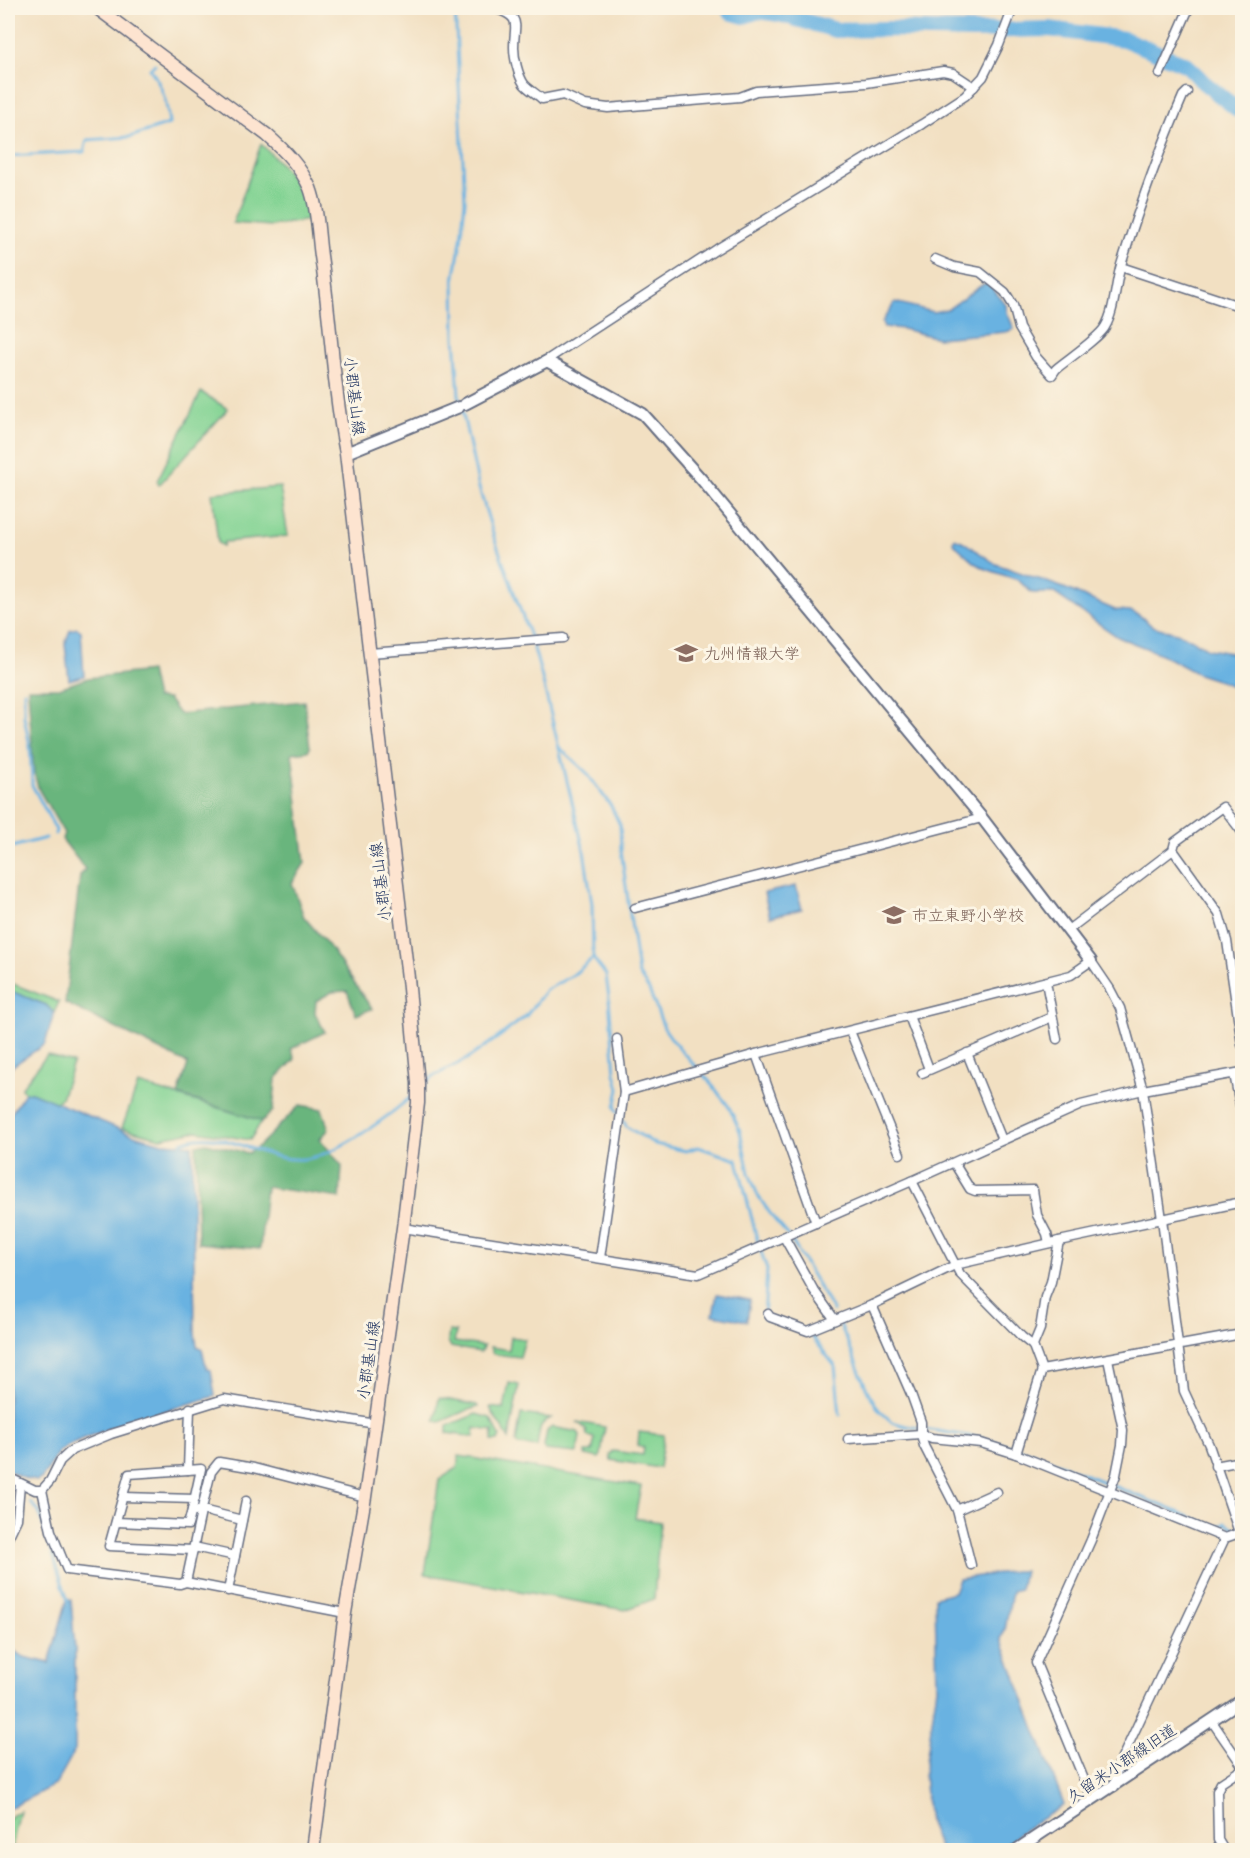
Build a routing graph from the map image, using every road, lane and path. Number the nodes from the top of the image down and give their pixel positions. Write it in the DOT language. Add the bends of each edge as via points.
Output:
graph roads {
  1 [pos="97,8"];
  2 [pos="494,8"];
  3 [pos="1189,8"];
  4 [pos="1011,12"];
  5 [pos="1160,74"];
  6 [pos="974,87"];
  7 [pos="1187,92"];
  8 [pos="935,259"];
  9 [pos="1121,267"];
  10 [pos="1242,307"];
  11 [pos="529,371"];
  12 [pos="346,453"];
  13 [pos="562,638"];
  14 [pos="370,653"];
  15 [pos="982,818"];
  16 [pos="1242,832"];
  17 [pos="1173,850"];
  18 [pos="635,908"];
  19 [pos="1068,930"];
  20 [pos="1091,962"];
  21 [pos="1046,982"];
  22 [pos="909,1016"];
  23 [pos="1052,1017"];
  24 [pos="850,1031"];
  25 [pos="617,1039"];
  26 [pos="1057,1039"];
  27 [pos="1242,1046"];
  28 [pos="967,1053"];
  29 [pos="756,1054"];
  30 [pos="1238,1073"];
  31 [pos="1143,1090"];
  32 [pos="624,1092"];
  33 [pos="1242,1115"];
  34 [pos="1002,1140"];
  35 [pos="900,1154"];
  36 [pos="954,1163"];
  37 [pos="912,1181"];
  38 [pos="1242,1202"];
  39 [pos="1162,1219"];
  40 [pos="816,1223"];
  41 [pos="403,1228"];
  42 [pos="784,1237"];
  43 [pos="1059,1241"];
  44 [pos="1049,1243"];
  45 [pos="600,1258"];
  46 [pos="955,1265"];
  47 [pos="872,1305"];
  48 [pos="768,1314"];
  49 [pos="835,1320"];
  50 [pos="1242,1334"];
  51 [pos="1033,1346"];
  52 [pos="1178,1347"];
  53 [pos="1108,1359"];
  54 [pos="1042,1370"];
  55 [pos="190,1408"];
  56 [pos="376,1424"];
  57 [pos="921,1434"];
  58 [pos="848,1439"];
  59 [pos="1016,1454"];
  60 [pos="1242,1461"];
  61 [pos="1215,1466"];
  62 [pos="188,1470"];
  63 [pos="8,1477"];
  64 [pos="20,1484"];
  65 [pos="42,1490"];
  66 [pos="1111,1491"];
  67 [pos="997,1492"];
  68 [pos="123,1497"];
  69 [pos="365,1497"];
  70 [pos="195,1499"];
  71 [pos="246,1501"];
  72 [pos="957,1510"];
  73 [pos="198,1511"];
  74 [pos="242,1520"];
  75 [pos="116,1522"];
  76 [pos="1241,1535"];
  77 [pos="8,1538"];
  78 [pos="1225,1538"];
  79 [pos="193,1548"];
  80 [pos="235,1556"];
  81 [pos="972,1564"];
  82 [pos="186,1582"];
  83 [pos="228,1591"];
  84 [pos="345,1613"];
  85 [pos="1242,1700"];
  86 [pos="1211,1720"];
  87 [pos="1242,1767"];
  88 [pos="1113,1787"];
  89 [pos="1092,1799"];
  90 [pos="313,1850"];
  91 [pos="1016,1851"];
  92 [pos="1224,1851"];
  1 -- 12 [label="main road, 小郡基山線" via="267,135 300,169 313,200"];
  2 -- 6 [label="street" via="514,21 514,46 521,76 542,99 562,95 594,107 618,108 884,81 943,71"];
  3 -- 5 [label="street"];
  4 -- 6 [label="street" via="983,77"];
  6 -- 11 [label="street" via="922,124 717,249"];
  7 -- 9 [label="street" via="1161,146"];
  8 -- 9 [label="street" via="980,272 1005,292 1019,328 1052,375 1105,327 1113,309"];
  9 -- 10 [label="street"];
  11 -- 12 [label="street" via="462,406"];
  11 -- 15 [label="street" via="547,361 643,414"];
  12 -- 14 [label="main road, 小郡基山線"];
  13 -- 14 [label="street"];
  14 -- 41 [label="main road, 小郡基山線" via="418,1084"];
  15 -- 18 [label="street"];
  15 -- 19 [label="street"];
  16 -- 17 [label="street" via="1223,807 1175,842"];
  17 -- 19 [label="street"];
  17 -- 27 [label="street" via="1219,914 1227,942"];
  19 -- 20 [label="street"];
  20 -- 21 [label="street" via="1071,975"];
  20 -- 31 [label="street" via="1120,1008"];
  21 -- 22 [label="street"];
  21 -- 23 [label="street"];
  22 -- 24 [label="street"];
  22 -- 28 [label="street" via="926,1071"];
  23 -- 26 [label="street"];
  23 -- 28 [label="street"];
  24 -- 29 [label="street"];
  24 -- 35 [label="street"];
  25 -- 32 [label="street"];
  28 -- 34 [label="street"];
  29 -- 32 [label="street"];
  29 -- 40 [label="street"];
  30 -- 31 [label="street"];
  30 -- 33 [label="street"];
  31 -- 34 [label="street" via="1081,1105"];
  31 -- 39 [label="street"];
  32 -- 45 [label="street"];
  34 -- 36 [label="street"];
  36 -- 37 [label="street"];
  36 -- 44 [label="street" via="970,1189 1033,1190 1037,1215"];
  37 -- 40 [label="street"];
  37 -- 46 [label="street"];
  38 -- 39 [label="street"];
  39 -- 43 [label="street"];
  39 -- 52 [label="street"];
  40 -- 42 [label="street"];
  41 -- 45 [label="street"];
  41 -- 56 [label="main road, 小郡基山線"];
  42 -- 45 [label="street" via="698,1274"];
  42 -- 49 [label="street"];
  43 -- 44 [label="street"];
  43 -- 51 [label="street"];
  44 -- 46 [label="street"];
  46 -- 47 [label="street"];
  46 -- 51 [label="street"];
  47 -- 49 [label="street"];
  47 -- 57 [label="street" via="911,1394"];
  48 -- 49 [label="street" via="808,1332"];
  50 -- 52 [label="street"];
  51 -- 54 [label="street"];
  52 -- 53 [label="street"];
  52 -- 61 [label="street" via="1184,1390"];
  53 -- 54 [label="street"];
  53 -- 66 [label="street" via="1123,1430"];
  54 -- 59 [label="street"];
  55 -- 56 [label="street" via="224,1399"];
  55 -- 62 [label="street"];
  55 -- 65 [label="street" via="72,1450"];
  56 -- 69 [label="main road, 小郡基山線"];
  57 -- 58 [label="street"];
  57 -- 59 [label="street" via="981,1443"];
  57 -- 72 [label="street"];
  59 -- 66 [label="street"];
  60 -- 61 [label="street"];
  61 -- 76 [label="street"];
  62 -- 68 [label="street" via="129,1474"];
  62 -- 70 [label="street" via="201,1469"];
  63 -- 64 [label="street"];
  64 -- 65 [label="street"];
  64 -- 77 [label="street" via="17,1519"];
  65 -- 82 [label="street" via="51,1531 67,1570"];
  66 -- 78 [label="street"];
  66 -- 89 [label="street" via="1036,1663"];
  67 -- 72 [label="street"];
  68 -- 70 [label="street"];
  68 -- 75 [label="street"];
  69 -- 73 [label="street" via="219,1462 211,1472"];
  69 -- 84 [label="main road, 小郡基山線"];
  70 -- 73 [label="street"];
  71 -- 74 [label="street"];
  72 -- 81 [label="street"];
  73 -- 74 [label="street"];
  73 -- 75 [label="street" via="188,1525"];
  73 -- 79 [label="street"];
  74 -- 80 [label="street"];
  75 -- 79 [label="street" via="109,1546"];
  76 -- 78 [label="street"];
  78 -- 88 [label="street"];
  79 -- 80 [label="street"];
  79 -- 82 [label="street"];
  80 -- 83 [label="street"];
  82 -- 83 [label="street"];
  83 -- 84 [label="street"];
  84 -- 90 [label="main road, 小郡基山線"];
  85 -- 86 [label="street, 久留米小郡線旧道"];
  86 -- 87 [label="street"];
  86 -- 88 [label="street, 久留米小郡線旧道"];
  87 -- 92 [label="street" via="1221,1783 1217,1791 1218,1840"];
  88 -- 89 [label="street, 久留米小郡線旧道"];
  89 -- 91 [label="street, 久留米小郡線旧道"];
}
